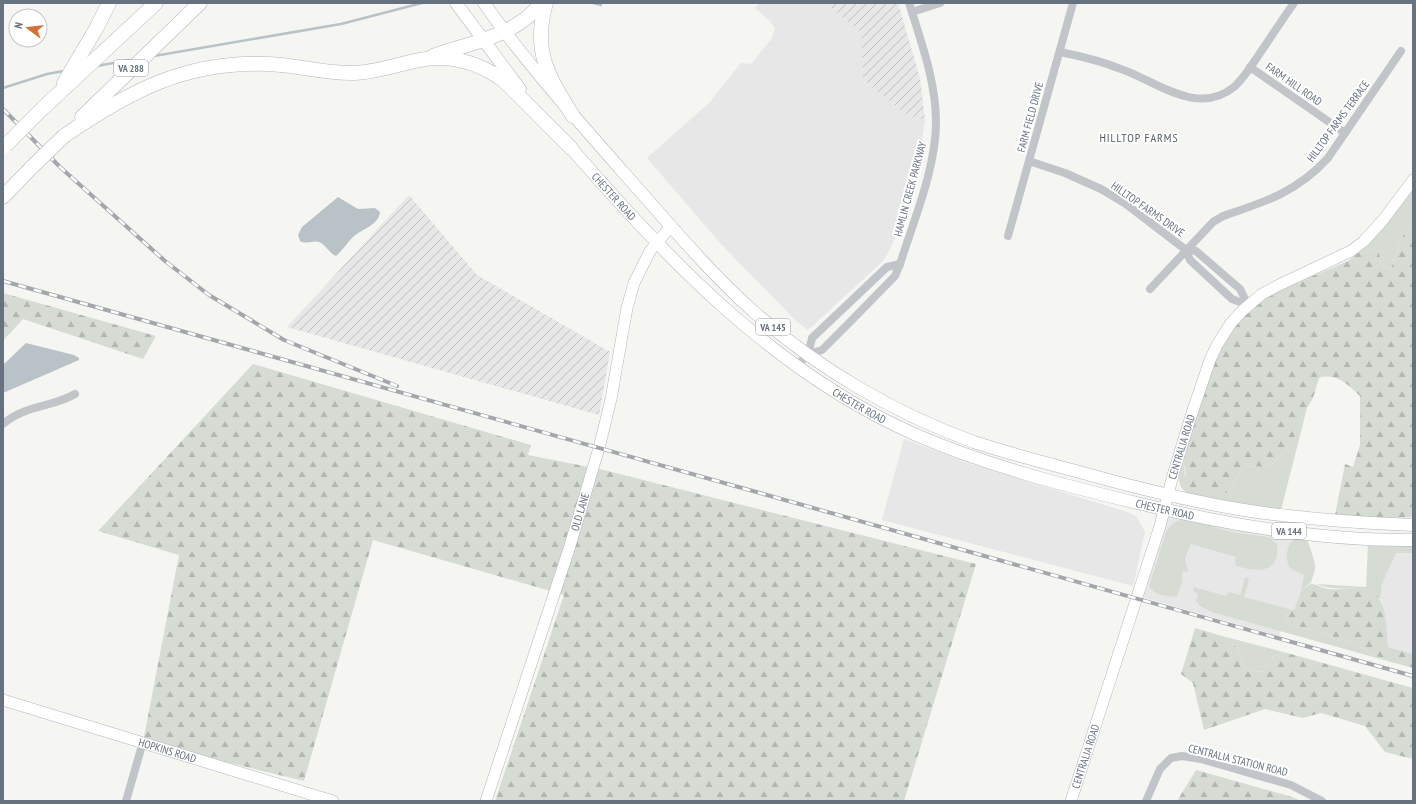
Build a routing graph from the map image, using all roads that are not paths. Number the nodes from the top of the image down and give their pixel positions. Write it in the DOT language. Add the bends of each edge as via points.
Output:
graph roads {
  1 [pos="109,3"];
  2 [pos="156,3"];
  3 [pos="200,3"];
  4 [pos="456,3"];
  5 [pos="484,3"];
  6 [pos="541,3"];
  7 [pos="546,3"];
  8 [pos="909,3"];
  9 [pos="940,3"];
  10 [pos="1073,3"];
  11 [pos="1294,3"];
  12 [pos="912,12"];
  13 [pos="504,31"];
  14 [pos="481,39"];
  15 [pos="1401,51"];
  16 [pos="1060,52"];
  17 [pos="424,59"];
  18 [pos="1250,67"];
  19 [pos="57,97"];
  20 [pos="573,116"];
  21 [pos="1345,133"];
  22 [pos="64,136"];
  23 [pos="4,147"];
  24 [pos="571,148"];
  25 [pos="1029,161"];
  26 [pos="1413,180"];
  27 [pos="3,197"];
  28 [pos="671,226"];
  29 [pos="1008,236"];
  30 [pos="656,243"];
  31 [pos="1186,250"];
  32 [pos="900,264"];
  33 [pos="1150,289"];
  34 [pos="1248,305"];
  35 [pos="808,354"];
  36 [pos="797,366"];
  37 [pos="75,394"];
  38 [pos="3,424"];
  39 [pos="1169,495"];
  40 [pos="1166,510"];
  41 [pos="1413,526"];
  42 [pos="1413,540"];
  43 [pos="3,700"];
  44 [pos="144,742"];
  45 [pos="126,801"];
  46 [pos="332,801"];
  47 [pos="486,801"];
  48 [pos="1071,801"];
  49 [pos="1146,801"];
  50 [pos="1322,801"];
  1 -- 19 [label="highway"];
  2 -- 19 [label="highway, VA 288"];
  3 -- 22 [label="highway, VA 288" via="110,88"];
  4 -- 14 [label="main road, CHESTER ROAD / VA 145"];
  5 -- 13 [label="main road, CHESTER ROAD / VA 145"];
  6 -- 13 [label="highway" via="528,18"];
  7 -- 20 [label="highway" via="540,30 541,52 552,81"];
  8 -- 12 [label="street, HAMLIN CREEK PARKWAY"];
  9 -- 12 [label="street"];
  10 -- 16 [label="street, FARM FIELD DRIVE"];
  11 -- 18 [label="street"];
  12 -- 32 [label="street, HAMLIN CREEK PARKWAY" via="934,95 936,122 928,172"];
  13 -- 14 [label="highway"];
  13 -- 20 [label="main road, CHESTER ROAD / VA 145"];
  14 -- 17 [label="highway"];
  14 -- 24 [label="main road, CHESTER ROAD / VA 145" via="513,81"];
  15 -- 21 [label="street, HILLTOP FARMS TERRACE"];
  16 -- 18 [label="street" via="1121,68 1177,94 1199,99 1214,97 1234,87"];
  16 -- 25 [label="street, FARM FIELD DRIVE"];
  17 -- 22 [label="highway" via="378,71 356,73 247,63 203,68 173,76 138,90"];
  17 -- 24 [label="highway" via="453,59 492,72"];
  18 -- 21 [label="street, FARM HILL ROAD"];
  19 -- 23 [label="highway, VA 288, bridge"];
  20 -- 28 [label="main road, CHESTER ROAD / VA 145"];
  21 -- 31 [label="street, HILLTOP FARMS TERRACE" via="1328,158 1302,182 1272,200 1222,216"];
  22 -- 27 [label="highway, VA 288, bridge"];
  24 -- 30 [label="main road, CHESTER ROAD / VA 145"];
  25 -- 29 [label="street, FARM FIELD DRIVE"];
  25 -- 31 [label="street, HILLTOP FARMS DRIVE" via="1065,172 1100,189 1126,204"];
  26 -- 34 [label="main road, CENTRALIA ROAD" via="1364,242 1351,251 1279,284"];
  28 -- 30 [label="main road, OLD LANE"];
  28 -- 35 [label="main road, CHESTER ROAD / VA 145" via="753,311"];
  30 -- 36 [label="main road, CHESTER ROAD / VA 145" via="729,313"];
  30 -- 47 [label="main road, OLD LANE" via="643,262 631,294 601,443"];
  31 -- 33 [label="street, HILLTOP FARMS TERRACE"];
  31 -- 34 [label="street, HILLTOP FARMS DRIVE" via="1190,260 1232,299"];
  31 -- 34 [label="street, HILLTOP FARMS DRIVE" via="1196,251 1240,289"];
  32 -- 35 [label="street, HAMLIN CREEK PARKWAY" via="895,276 822,350"];
  32 -- 35 [label="street, HAMLIN CREEK PARKWAY" via="887,267 812,338"];
  34 -- 39 [label="main road, CENTRALIA ROAD" via="1224,334 1210,360"];
  35 -- 36 [label="street, HAMLIN CREEK PARKWAY"];
  35 -- 39 [label="main road, CHESTER ROAD / VA 145" via="882,400 972,441"];
  36 -- 40 [label="main road, CHESTER ROAD / VA 145" via="897,426 950,448 1033,476"];
  37 -- 38 [label="street" via="63,401 29,408"];
  39 -- 40 [label="main road, CENTRALIA ROAD"];
  39 -- 41 [label="main road, CHESTER ROAD / VA 144" via="1256,512"];
  40 -- 42 [label="main road, CHESTER ROAD / VA 144" via="1300,533"];
  40 -- 48 [label="main road, CENTRALIA ROAD"];
  43 -- 44 [label="main road, HOPKINS ROAD"];
  44 -- 45 [label="street"];
  44 -- 46 [label="main road, HOPKINS ROAD"];
  49 -- 50 [label="street, CENTRALIA STATION ROAD" via="1160,769 1171,758 1182,756 1291,785"];
}
